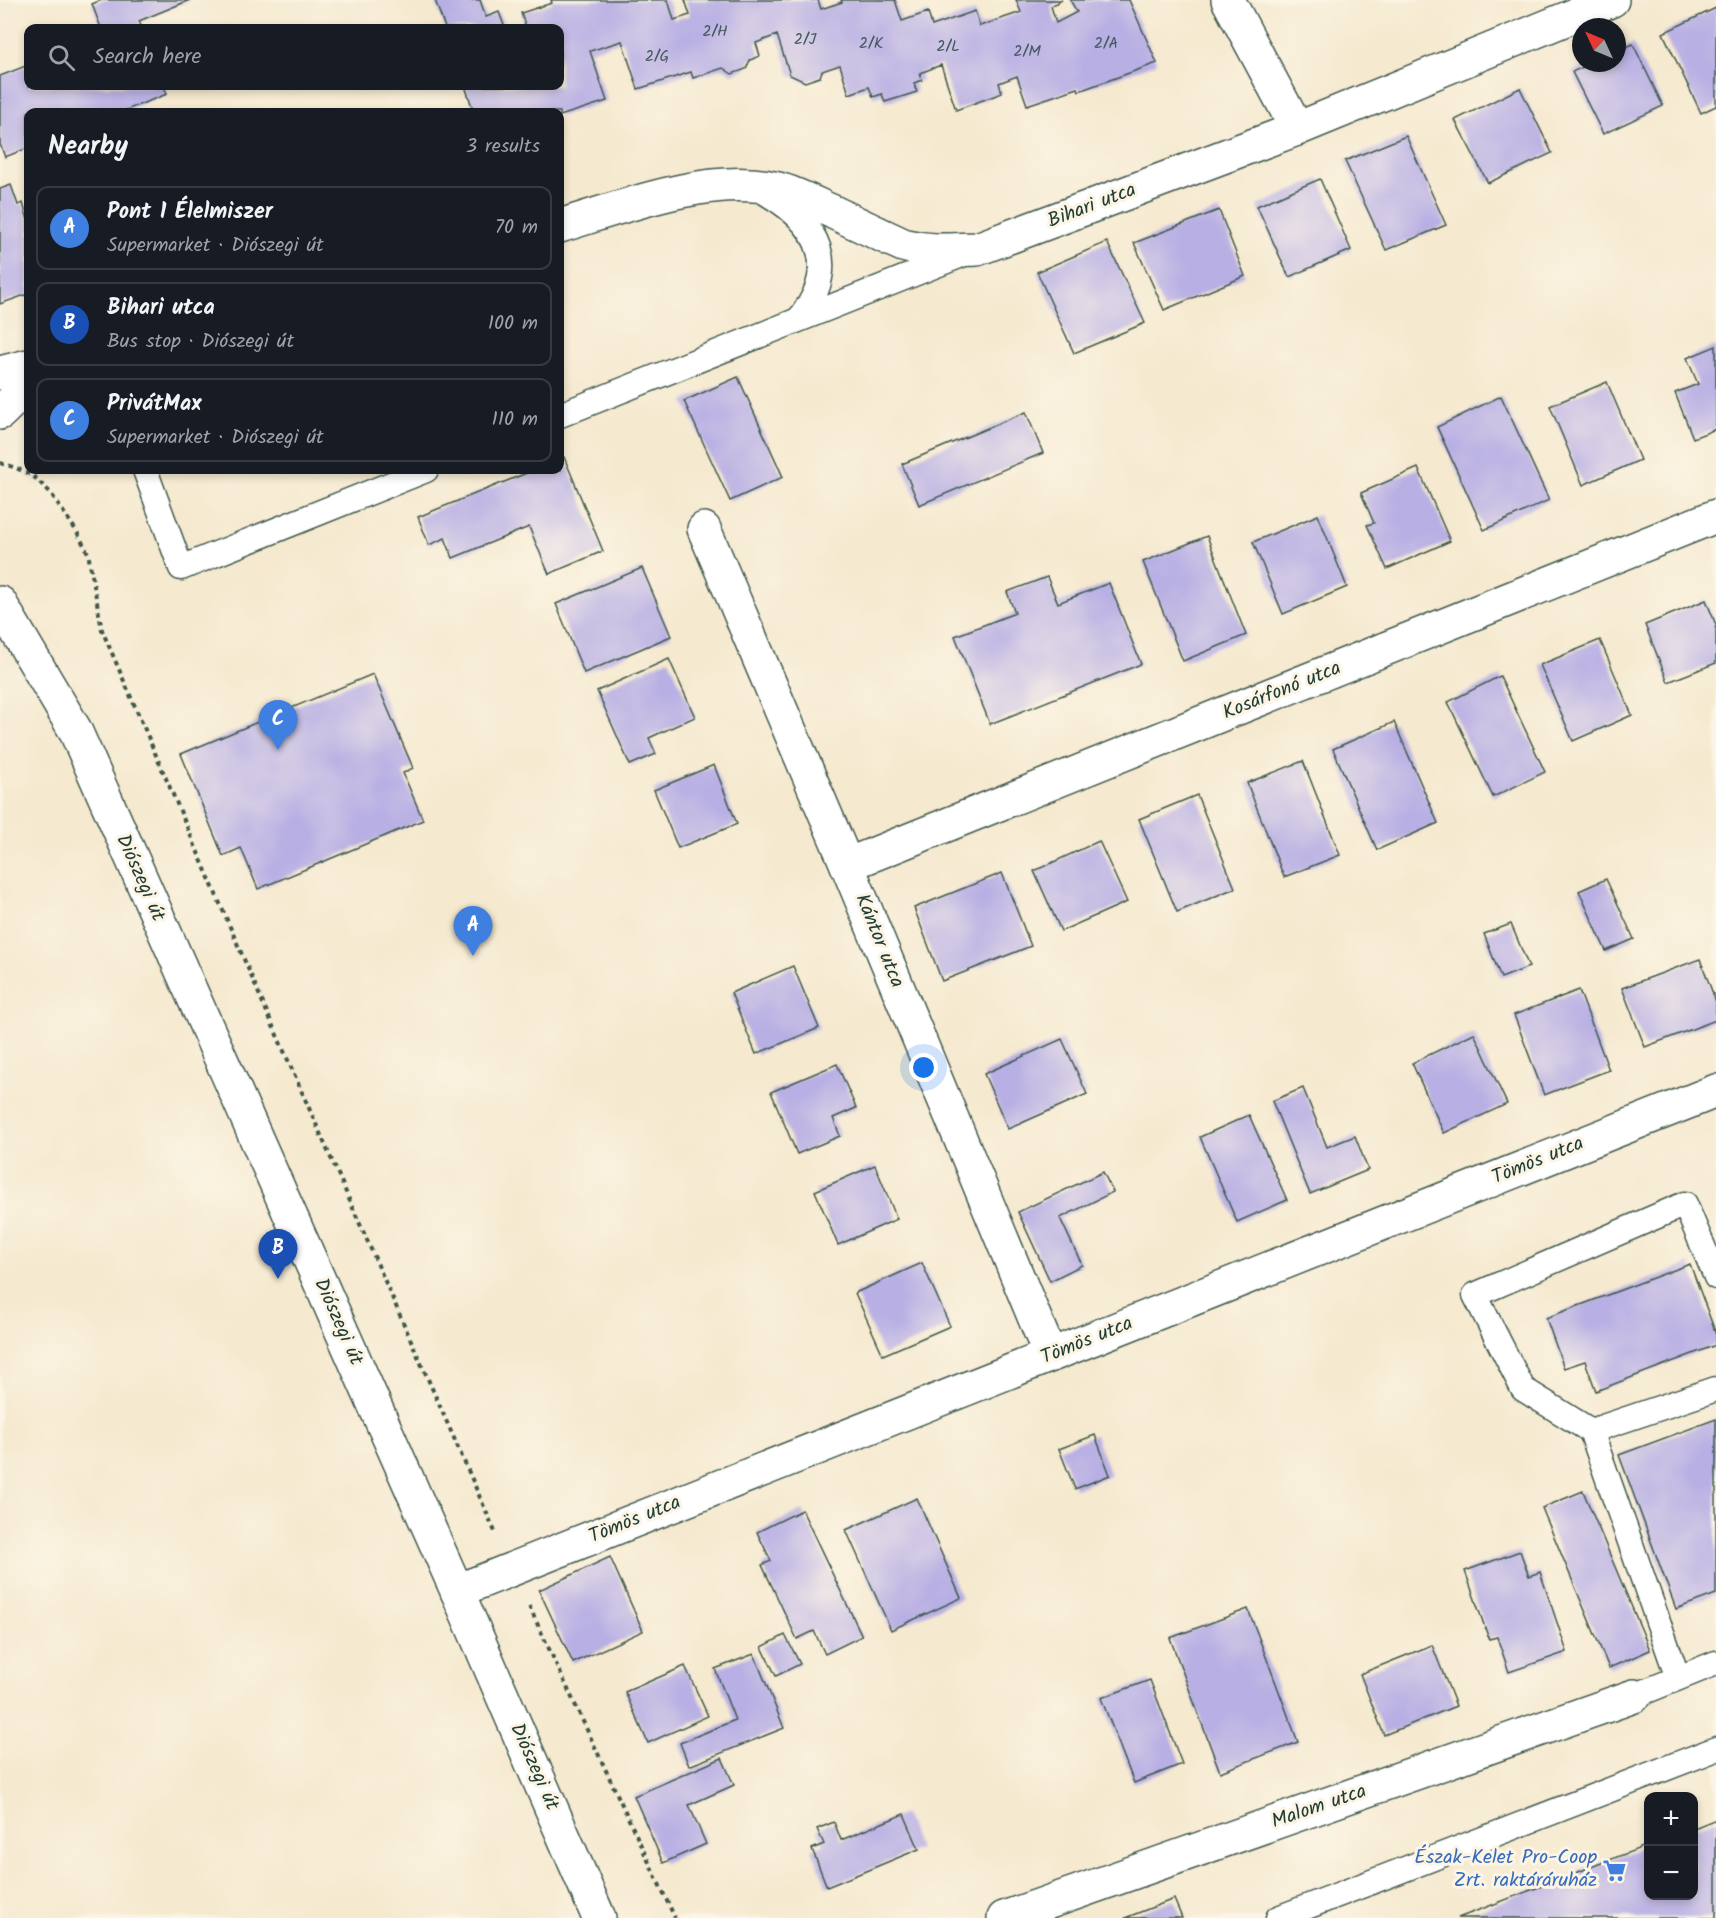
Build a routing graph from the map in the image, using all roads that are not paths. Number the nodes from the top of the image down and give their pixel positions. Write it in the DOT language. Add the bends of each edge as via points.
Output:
graph roads {
  1 [pos="1228,0"];
  2 [pos="1612,0"];
  3 [pos="1297,129"];
  4 [pos="752,185"];
  5 [pos="564,225"];
  6 [pos="977,249"];
  7 [pos="800,318"];
  8 [pos="24,367"];
  9 [pos="0,373"];
  10 [pos="24,390"];
  11 [pos="0,413"];
  12 [pos="564,414"];
  13 [pos="147,474"];
  14 [pos="416,474"];
  15 [pos="1716,516"];
  16 [pos="704,529"];
  17 [pos="1,602"];
  18 [pos="847,865"];
  19 [pos="1716,1091"];
  20 [pos="1716,1277"];
  21 [pos="1050,1355"];
  22 [pos="1716,1389"];
  23 [pos="1591,1431"];
  24 [pos="457,1591"];
  25 [pos="1716,1663"];
  26 [pos="1678,1678"];
  27 [pos="1634,1696"];
  28 [pos="1716,1749"];
  29 [pos="599,1918"];
  30 [pos="1004,1918"];
  31 [pos="1278,1918"];
  1 -- 3 [label="street"];
  2 -- 3 [label="street, Bihari utca"];
  3 -- 6 [label="street, Bihari utca"];
  4 -- 5 [label="street, Bihari utca" via="724,185 666,195"];
  4 -- 6 [label="street, Bihari utca" via="800,196 903,245 921,250"];
  4 -- 7 [label="lane" via="798,216 817,242 821,258 817,290"];
  6 -- 7 [label="lane"];
  7 -- 12 [label="lane"];
  8 -- 9 [label="street"];
  10 -- 11 [label="street"];
  13 -- 14 [label="lane" via="182,568"];
  15 -- 18 [label="street, Kosárfonó utca"];
  16 -- 18 [label="street, Kántor utca"];
  17 -- 24 [label="street, Diószegi út" via="75,730"];
  18 -- 21 [label="street, Kántor utca"];
  19 -- 21 [label="street, Tömös utca"];
  20 -- 23 [label="lane" via="1685,1204 1475,1295 1523,1389"];
  21 -- 24 [label="street, Tömös utca"];
  22 -- 23 [label="lane"];
  23 -- 26 [label="lane"];
  24 -- 29 [label="street, Diószegi út"];
  25 -- 26 [label="lane"];
  26 -- 27 [label="lane"];
  27 -- 30 [label="street, Malom utca"];
  28 -- 31 [label="lane"];
}
